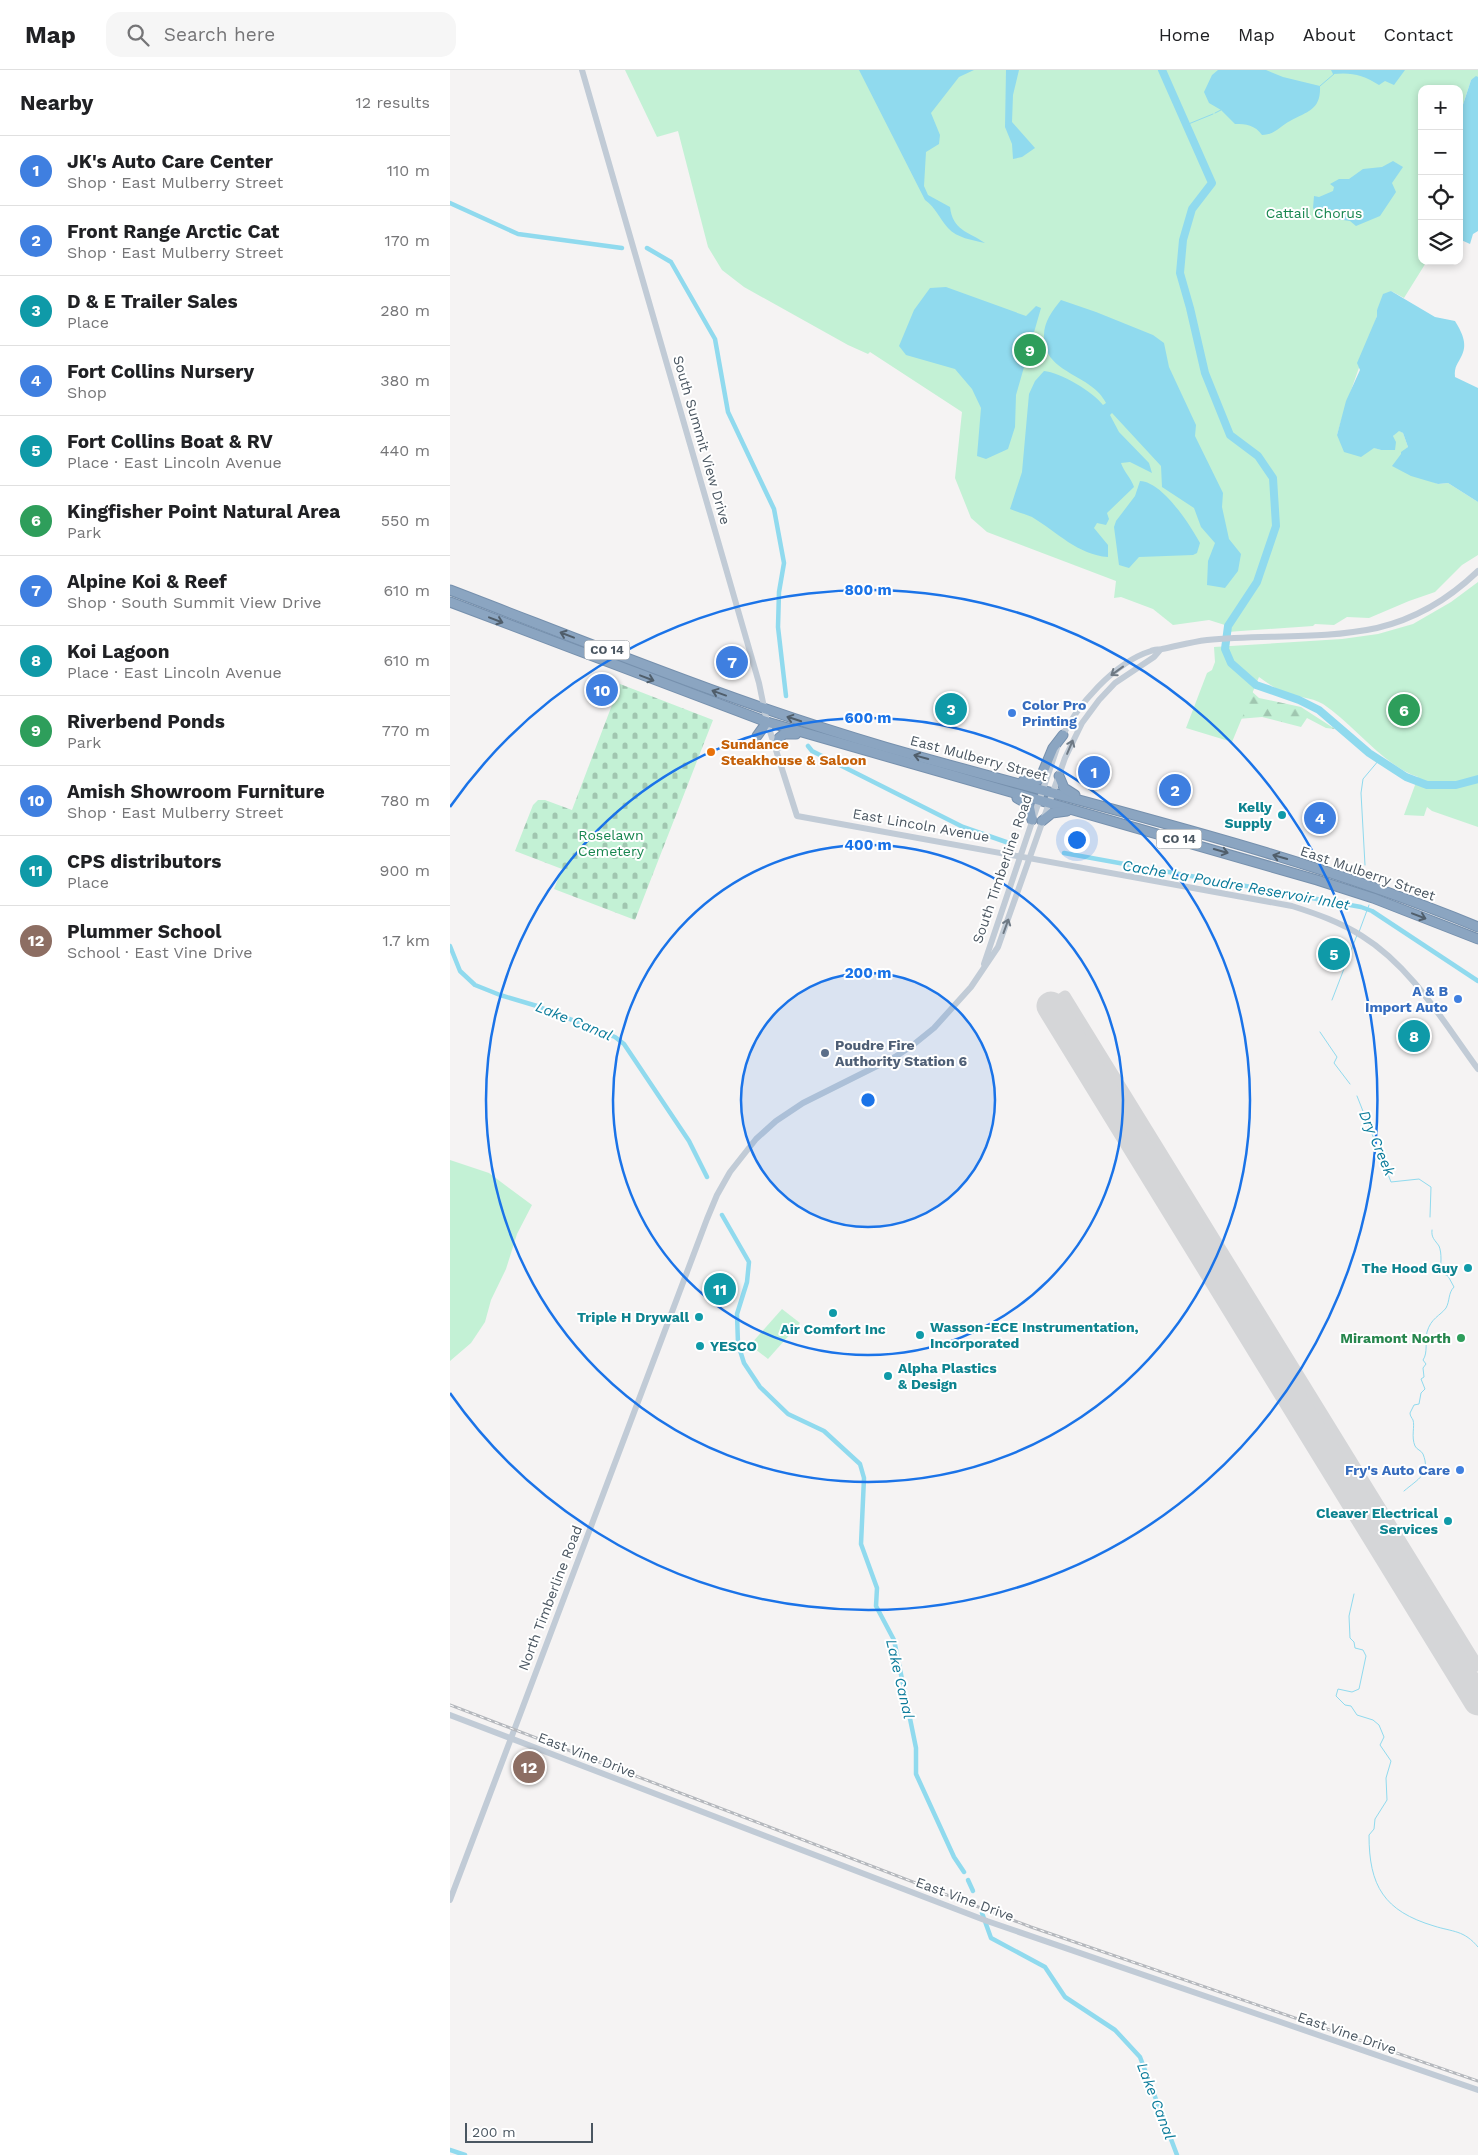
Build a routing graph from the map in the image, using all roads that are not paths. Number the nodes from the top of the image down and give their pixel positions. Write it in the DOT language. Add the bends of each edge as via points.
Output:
graph roads {
  1 [pos="582,70"];
  2 [pos="1478,571"];
  3 [pos="450,590"];
  4 [pos="450,602"];
  5 [pos="1160,650"];
  6 [pos="765,709"];
  7 [pos="768,722"];
  8 [pos="1063,735"];
  9 [pos="757,736"];
  10 [pos="823,739"];
  11 [pos="777,746"];
  12 [pos="946,763"];
  13 [pos="927,769"];
  14 [pos="1059,776"];
  15 [pos="1043,790"];
  16 [pos="1053,793"];
  17 [pos="1039,800"];
  18 [pos="1049,803"];
  19 [pos="797,816"];
  20 [pos="1032,820"];
  21 [pos="1042,821"];
  22 [pos="1165,824"];
  23 [pos="1142,829"];
  24 [pos="1019,856"];
  25 [pos="1030,858"];
  26 [pos="1478,927"];
  27 [pos="1478,939"];
  28 [pos="983,968"];
  29 [pos="1478,1069"];
  30 [pos="713,1203"];
  31 [pos="450,1715"];
  32 [pos="510,1738"];
  33 [pos="450,1900"];
  34 [pos="1478,2090"];
  1 -- 6 [label="main road, South Summit View Drive"];
  2 -- 5 [label="main road, South Timberline Road" via="1432,606 1377,628 1207,640"];
  6 -- 3 [label="highway, East Mulberry Street / CO 14, one-way"];
  4 -- 7 [label="highway, East Mulberry Street / CO 14, one-way"];
  5 -- 8 [label="main road, South Timberline Road, one-way" via="1143,654 1106,678 1083,703"];
  14 -- 5 [label="main road, South Timberline Road, one-way" via="1075,736 1098,700 1115,683"];
  6 -- 7 [label="main road, South Summit View Drive"];
  12 -- 6 [label="highway, East Mulberry Street / CO 14, one-way"];
  7 -- 9 [label="highway"];
  7 -- 10 [label="highway, East Mulberry Street / CO 14"];
  7 -- 11 [label="main road, South Summit View Drive"];
  8 -- 12 [label="highway" via="1053,748 1041,777 1034,782"];
  8 -- 15 [label="main road, South Timberline Road"];
  10 -- 11 [label="highway" via="786,733 781,735"];
  10 -- 13 [label="highway, East Mulberry Street / CO 14"];
  11 -- 19 [label="main road, South Summit View Drive"];
  12 -- 15 [label="highway, East Mulberry Street / CO 14"];
  13 -- 17 [label="highway, East Mulberry Street / CO 14"];
  13 -- 20 [label="highway" via="940,776 1024,800 1031,809"];
  14 -- 16 [label="main road, South Timberline Road"];
  14 -- 22 [label="highway" via="1064,788 1074,795"];
  15 -- 16 [label="highway, East Mulberry Street / CO 14"];
  15 -- 17 [label="main road, South Timberline Road"];
  16 -- 18 [label="main road, South Timberline Road"];
  16 -- 22 [label="highway, East Mulberry Street / CO 14"];
  17 -- 18 [label="highway, East Mulberry Street / CO 14"];
  17 -- 20 [label="main road, South Timberline Road"];
  18 -- 21 [label="main road, South Timberline Road"];
  18 -- 23 [label="highway, East Mulberry Street / CO 14"];
  19 -- 24 [label="main road, East Lincoln Avenue"];
  20 -- 24 [label="main road, South Timberline Road"];
  21 -- 23 [label="highway" via="1052,813 1064,811"];
  21 -- 25 [label="main road, South Timberline Road"];
  26 -- 22 [label="highway, East Mulberry Street / CO 14, one-way" via="1304,864"];
  23 -- 27 [label="highway, East Mulberry Street / CO 14, one-way" via="1373,898"];
  24 -- 25 [label="main road, East Lincoln Avenue"];
  24 -- 28 [label="main road, South Timberline Road"];
  28 -- 25 [label="main road, South Timberline Road, one-way" via="998,947"];
  25 -- 29 [label="main road, East Lincoln Avenue" via="1292,906 1319,914 1358,934 1403,970"];
  28 -- 30 [label="main road, South Timberline Road" via="949,1012 914,1045 803,1103 776,1121 744,1153"];
  30 -- 32 [label="main road, North Timberline Road"];
  31 -- 32 [label="main road, East Vine Drive"];
  32 -- 33 [label="main road, North Timberline Road"];
  32 -- 34 [label="main road, East Vine Drive" via="978,1918"];
}
